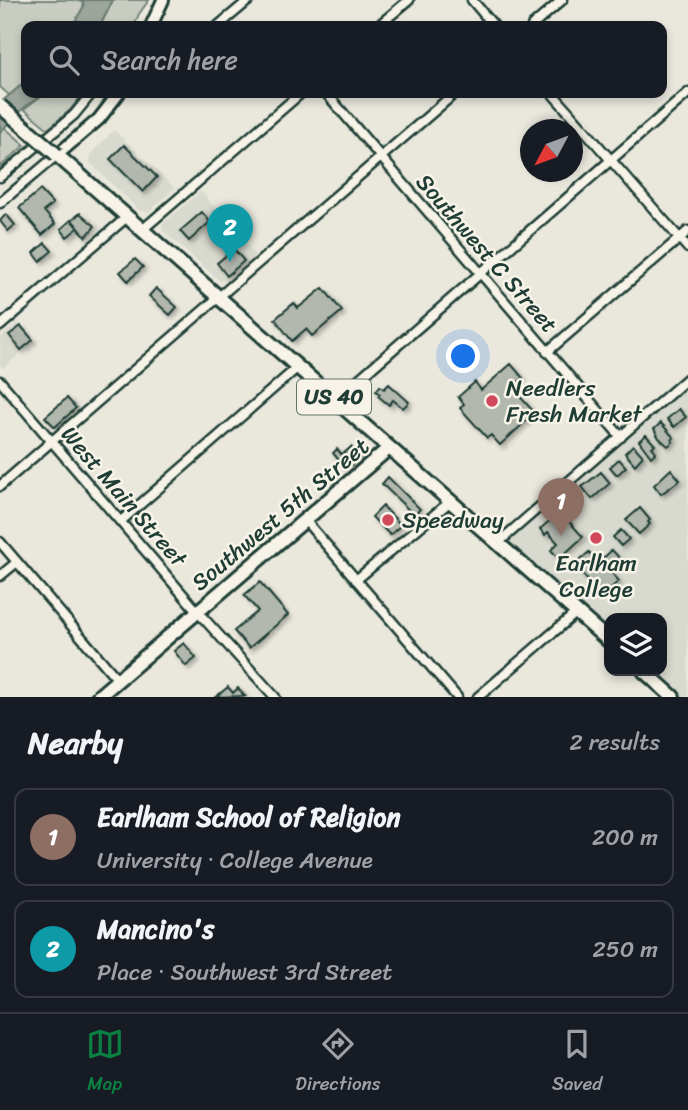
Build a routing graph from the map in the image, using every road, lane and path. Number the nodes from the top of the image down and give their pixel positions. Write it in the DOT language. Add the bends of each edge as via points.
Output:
graph roads {
  1 [pos="163,0"];
  2 [pos="250,0"];
  3 [pos="409,0"];
  4 [pos="472,0"];
  5 [pos="562,0"];
  6 [pos="153,21"];
  7 [pos="224,21"];
  8 [pos="384,21"];
  9 [pos="490,21"];
  10 [pos="538,21"];
  11 [pos="688,93"];
  12 [pos="88,98"];
  13 [pos="114,98"];
  14 [pos="295,98"];
  15 [pos="330,98"];
  16 [pos="449,98"];
  17 [pos="556,98"];
  18 [pos="0,106"];
  19 [pos="57,155"];
  20 [pos="380,158"];
  21 [pos="610,160"];
  22 [pos="0,177"];
  23 [pos="0,203"];
  24 [pos="127,217"];
  25 [pos="142,230"];
  26 [pos="688,231"];
  27 [pos="679,239"];
  28 [pos="688,248"];
  29 [pos="479,274"];
  30 [pos="218,298"];
  31 [pos="0,326"];
  32 [pos="547,352"];
  33 [pos="298,367"];
  34 [pos="688,378"];
  35 [pos="0,381"];
  36 [pos="336,399"];
  37 [pos="621,436"];
  38 [pos="51,441"];
  39 [pos="389,448"];
  40 [pos="0,486"];
  41 [pos="452,500"];
  42 [pos="304,519"];
  43 [pos="121,521"];
  44 [pos="0,542"];
  45 [pos="499,542"];
  46 [pos="17,562"];
  47 [pos="0,576"];
  48 [pos="356,580"];
  49 [pos="197,611"];
  50 [pos="577,612"];
  51 [pos="604,636"];
  52 [pos="649,676"];
  53 [pos="118,680"];
  54 [pos="98,697"];
  55 [pos="275,697"];
  56 [pos="457,697"];
  57 [pos="478,697"];
  58 [pos="673,697"];
  1 -- 6 [label="street"];
  2 -- 7 [label="street"];
  3 -- 8 [label="street"];
  4 -- 9 [label="street"];
  5 -- 10 [label="street"];
  11 -- 21 [label="street"];
  12 -- 22 [label="street"];
  13 -- 19 [label="street" via="99,119"];
  14 -- 25 [label="street"];
  15 -- 20 [label="street, Southwest C Street"];
  16 -- 20 [label="street"];
  17 -- 21 [label="street"];
  18 -- 19 [label="main road, US 40, bridge"];
  19 -- 23 [label="street"];
  19 -- 24 [label="main road, US 40"];
  20 -- 29 [label="street, Southwest C Street"];
  20 -- 30 [label="street"];
  21 -- 27 [label="street"];
  21 -- 29 [label="street"];
  24 -- 25 [label="main road, US 40"];
  24 -- 31 [label="street"];
  25 -- 30 [label="main road, US 40"];
  26 -- 27 [label="street"];
  27 -- 28 [label="street"];
  27 -- 32 [label="street"];
  29 -- 32 [label="street, Southwest C Street"];
  29 -- 36 [label="street"];
  30 -- 33 [label="main road, US 40"];
  30 -- 38 [label="street"];
  32 -- 37 [label="street, Southwest C Street"];
  33 -- 36 [label="main road, US 40"];
  33 -- 43 [label="street"];
  34 -- 37 [label="street"];
  35 -- 38 [label="street, West Main Street"];
  36 -- 39 [label="main road, US 40"];
  37 -- 45 [label="street"];
  38 -- 40 [label="street"];
  38 -- 43 [label="street, West Main Street"];
  39 -- 41 [label="main road, US 40"];
  39 -- 42 [label="main road, Southwest 5th Street"];
  41 -- 45 [label="main road, US 40"];
  41 -- 48 [label="street"];
  42 -- 48 [label="street"];
  42 -- 49 [label="main road, Southwest 5th Street"];
  43 -- 49 [label="street, West Main Street"];
  44 -- 46 [label="street"];
  45 -- 50 [label="main road, US 40"];
  46 -- 47 [label="street"];
  46 -- 53 [label="street"];
  48 -- 56 [label="street"];
  49 -- 53 [label="main road, Southwest 5th Street"];
  49 -- 55 [label="street, West Main Street"];
  50 -- 51 [label="main road, US 40"];
  50 -- 57 [label="street"];
  52 -- 58 [label="main road"];
  53 -- 54 [label="main road, Southwest 5th Street"];
}
